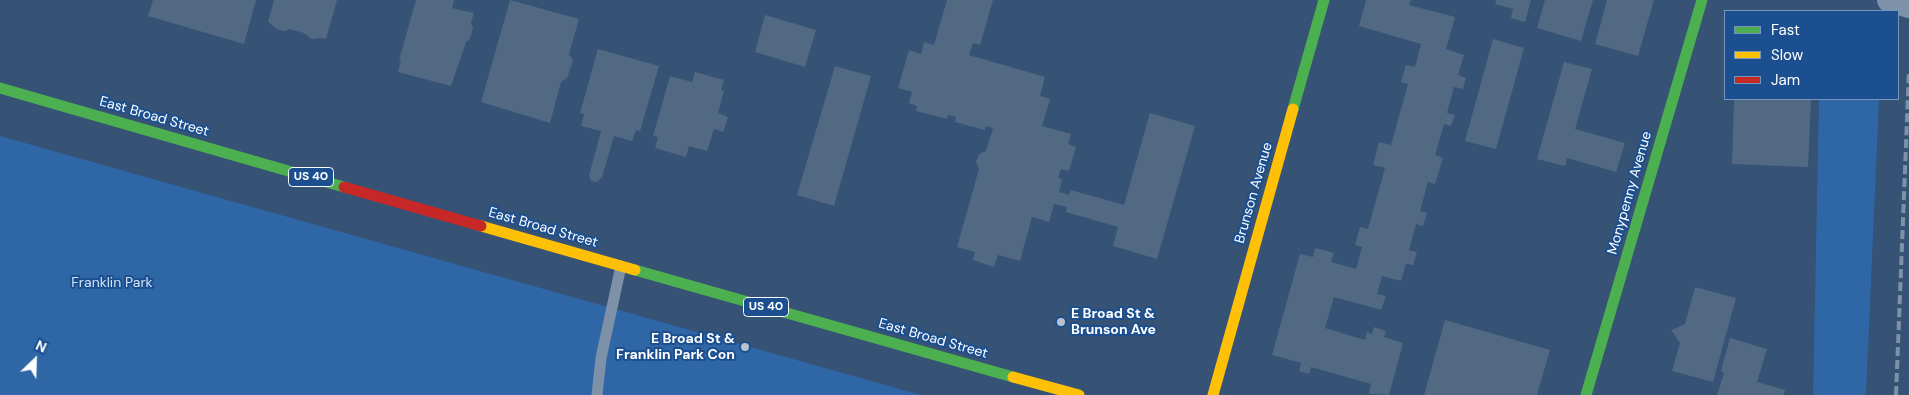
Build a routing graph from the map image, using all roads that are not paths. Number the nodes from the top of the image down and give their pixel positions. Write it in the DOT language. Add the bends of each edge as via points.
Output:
graph roads {
  1 [pos="1324,0"];
  2 [pos="1702,0"];
  3 [pos="1889,0"];
  4 [pos="1909,6"];
  5 [pos="0,88"];
  6 [pos="621,266"];
  7 [pos="597,395"];
  8 [pos="1079,395"];
  9 [pos="1213,395"];
  10 [pos="1586,395"];
  1 -- 9 [label="main road, Brunson Avenue"];
  2 -- 10 [label="main road, Monypenny Avenue"];
  3 -- 4 [label="street"];
  5 -- 6 [label="main road, East Broad Street / US 40"];
  6 -- 7 [label="lane" via="601,358"];
  6 -- 8 [label="main road, East Broad Street / US 40"];
}
